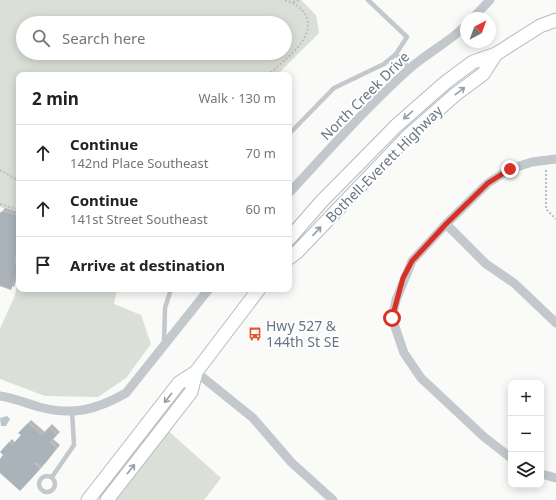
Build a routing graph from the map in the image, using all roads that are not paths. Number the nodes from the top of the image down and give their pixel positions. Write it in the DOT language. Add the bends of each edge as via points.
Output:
graph roads {
  1 [pos="368,0"];
  2 [pos="490,0"];
  3 [pos="479,12"];
  4 [pos="556,20"];
  5 [pos="460,32"];
  6 [pos="396,54"];
  7 [pos="496,54"];
  8 [pos="409,68"];
  9 [pos="292,131"];
  10 [pos="556,159"];
  11 [pos="292,189"];
  12 [pos="446,224"];
  13 [pos="292,236"];
  14 [pos="292,256"];
  15 [pos="170,292"];
  16 [pos="207,292"];
  17 [pos="257,292"];
  18 [pos="556,323"];
  19 [pos="164,346"];
  20 [pos="196,372"];
  21 [pos="0,396"];
  22 [pos="72,412"];
  23 [pos="508,456"];
  24 [pos="544,475"];
  25 [pos="52,477"];
  26 [pos="556,478"];
  27 [pos="88,500"];
  28 [pos="107,500"];
  29 [pos="333,500"];
  1 -- 6 [label="lane" via="407,37"];
  2 -- 3 [label="street"];
  4 -- 7 [label="main road, Bothell-Everett Highway" via="540,26"];
  5 -- 8 [label="street, North Creek Drive"];
  6 -- 8 [label="lane"];
  6 -- 9 [label="lane" via="384,64 334,88"];
  7 -- 13 [label="main road, Bothell-Everett Highway, one-way" via="473,62 397,125 321,202"];
  14 -- 7 [label="main road, Bothell-Everett Highway, one-way" via="408,136 483,74"];
  8 -- 11 [label="street, North Creek Drive"];
  10 -- 12 [label="street" via="532,162 510,169 488,183"];
  12 -- 18 [label="street" via="486,264 514,283"];
  12 -- 23 [label="street" via="412,261 403,278 392,318 404,353 421,378"];
  15 -- 19 [label="lane" via="165,308"];
  16 -- 19 [label="street"];
  17 -- 20 [label="main road"];
  19 -- 22 [label="street" via="126,393 107,404"];
  20 -- 27 [label="main road, one-way" via="179,383"];
  28 -- 20 [label="main road, one-way" via="191,392"];
  20 -- 29 [label="street" via="253,418 291,462"];
  21 -- 22 [label="street"];
  22 -- 25 [label="lane" via="74,444"];
  24 -- 26 [label="street"];
}
